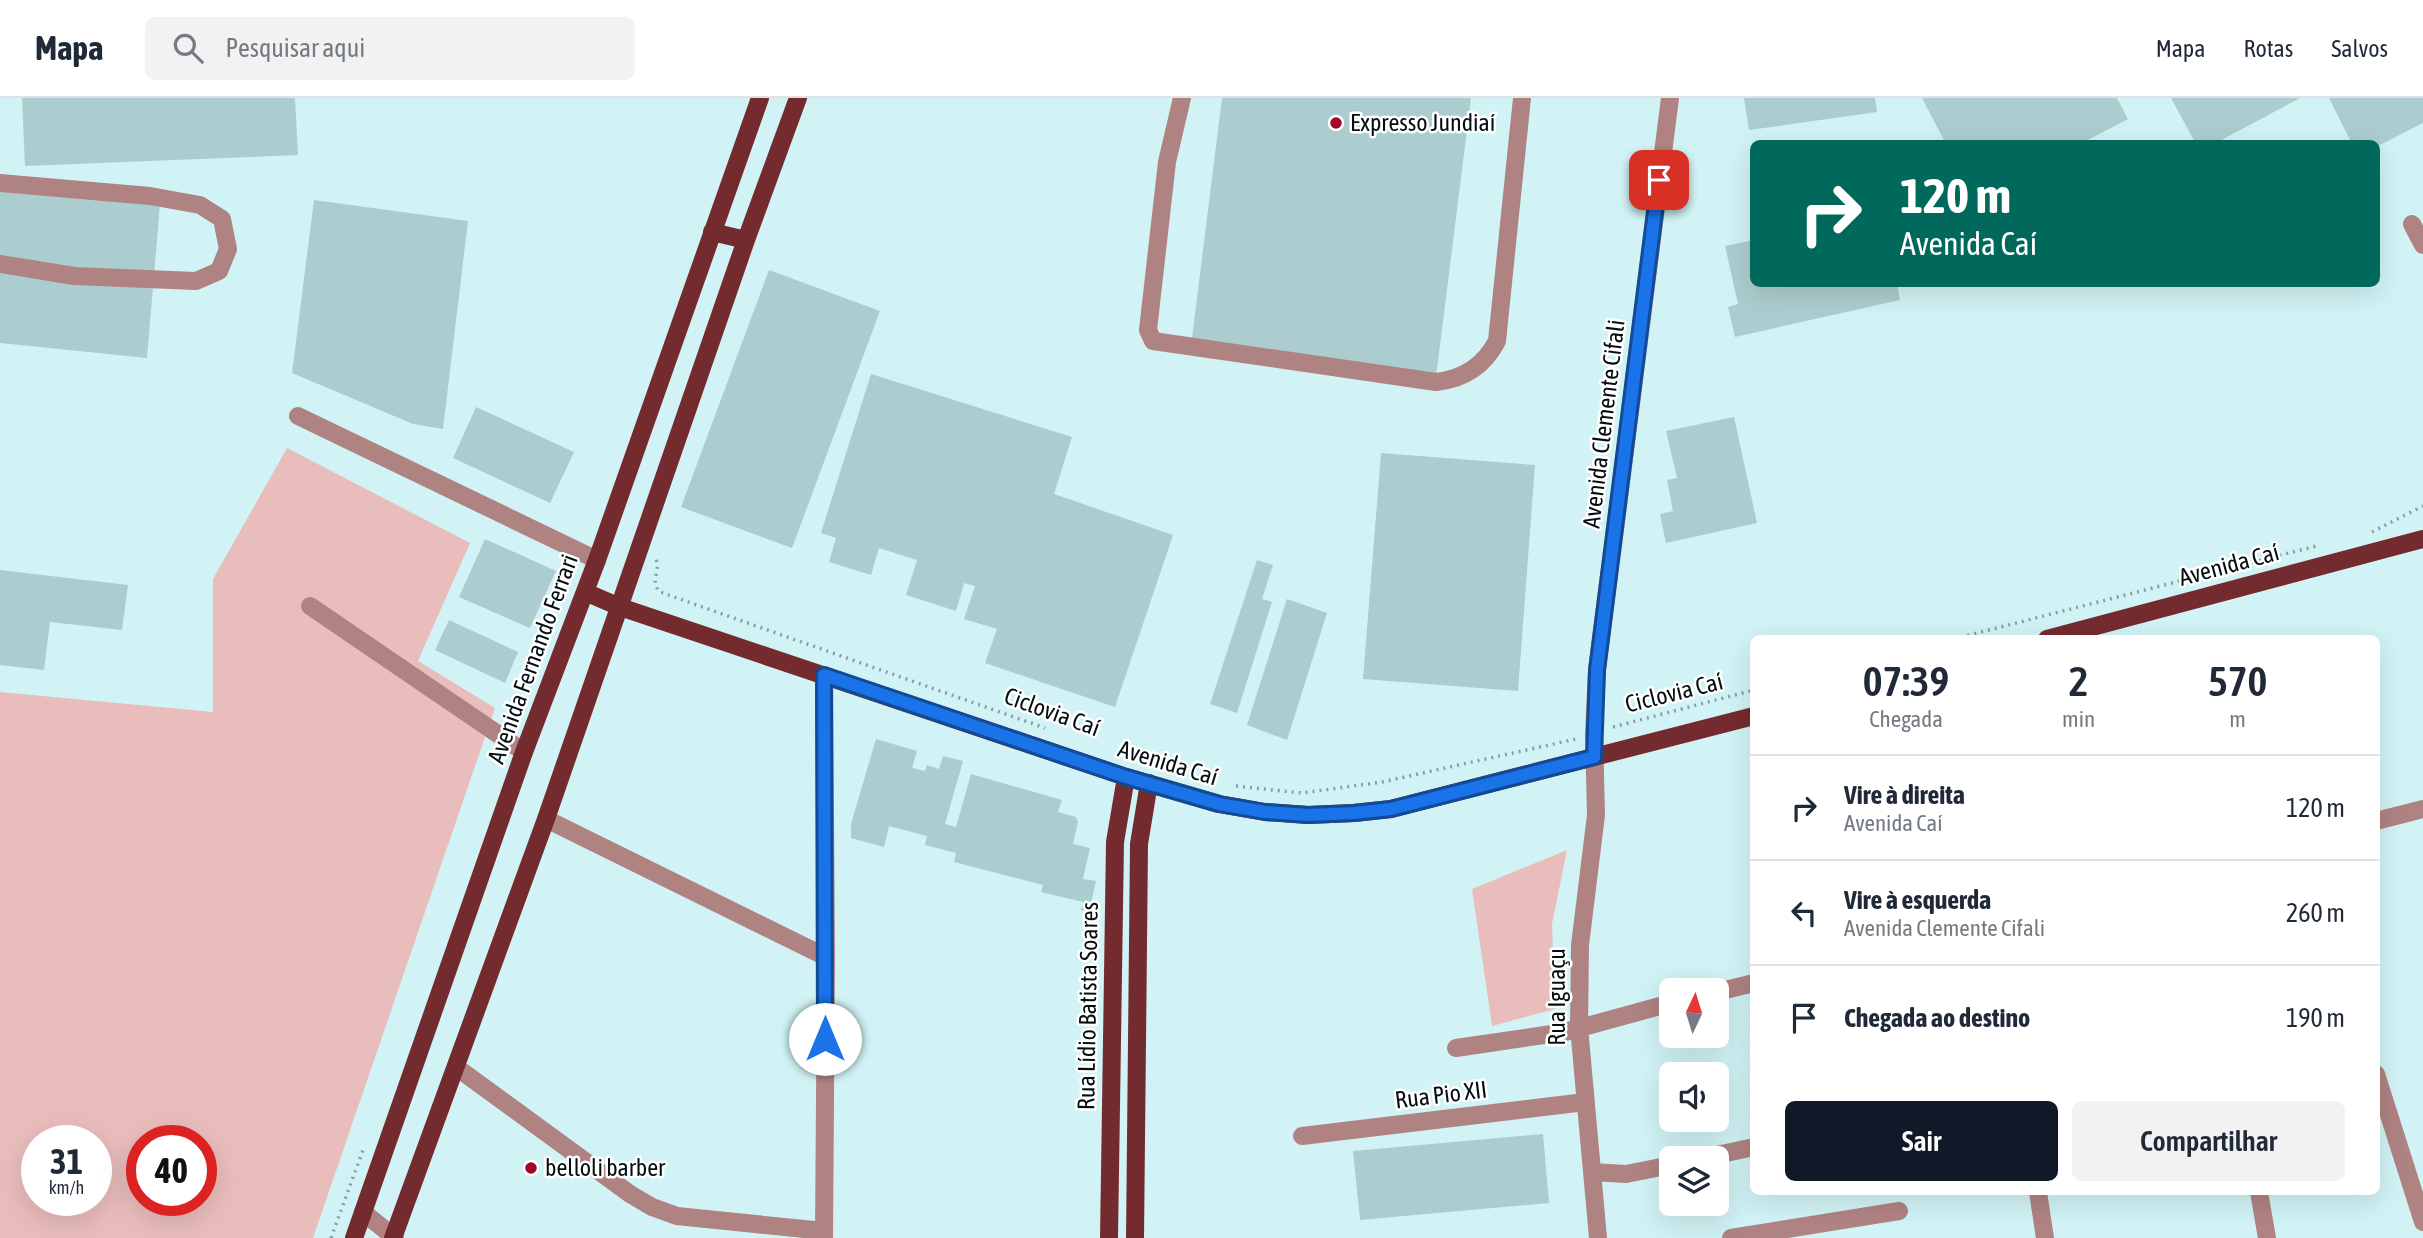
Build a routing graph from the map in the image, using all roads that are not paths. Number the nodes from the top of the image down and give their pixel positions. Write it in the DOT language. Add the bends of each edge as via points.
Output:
graph roads {
  1 [pos="760,98"];
  2 [pos="798,98"];
  3 [pos="1182,98"];
  4 [pos="1522,98"];
  5 [pos="1670,98"];
  6 [pos="0,183"];
  7 [pos="2412,224"];
  8 [pos="712,232"];
  9 [pos="746,240"];
  10 [pos="2423,245"];
  11 [pos="0,264"];
  12 [pos="298,416"];
  13 [pos="2423,539"];
  14 [pos="597,560"];
  15 [pos="585,592"];
  16 [pos="310,606"];
  17 [pos="620,607"];
  18 [pos="2062,635"];
  19 [pos="824,675"];
  20 [pos="1750,717"];
  21 [pos="524,752"];
  22 [pos="1594,757"];
  23 [pos="1126,777"];
  24 [pos="1149,783"];
  25 [pos="2423,809"];
  26 [pos="546,819"];
  27 [pos="2380,820"];
  28 [pos="1114,940"];
  29 [pos="1138,940"];
  30 [pos="826,957"];
  31 [pos="1750,984"];
  32 [pos="1729,989"];
  33 [pos="1659,1006"];
  34 [pos="1579,1027"];
  35 [pos="1457,1048"];
  36 [pos="456,1067"];
  37 [pos="2380,1087"];
  38 [pos="1585,1102"];
  39 [pos="1302,1136"];
  40 [pos="1750,1148"];
  41 [pos="1729,1152"];
  42 [pos="1659,1167"];
  43 [pos="1592,1172"];
  44 [pos="2038,1195"];
  45 [pos="2260,1195"];
  46 [pos="1899,1211"];
  47 [pos="363,1212"];
  48 [pos="2423,1222"];
  49 [pos="824,1234"];
  50 [pos="354,1238"];
  51 [pos="394,1238"];
  52 [pos="1109,1238"];
  53 [pos="1135,1238"];
  54 [pos="1598,1238"];
  55 [pos="1731,1238"];
  56 [pos="2045,1238"];
  57 [pos="2267,1238"];
  1 -- 8 [label="main road, Avenida Fernando Ferrari"];
  2 -- 9 [label="main road"];
  3 -- 4 [label="street" via="1167,162 1148,330 1153,341 1436,382 1455,380 1473,370 1490,355 1497,341"];
  5 -- 22 [label="street, Avenida Clemente Cifali" via="1599,657"];
  6 -- 11 [label="street" via="200,205 222,219 228,249 219,271 196,281 74,276"];
  7 -- 10 [label="street"];
  8 -- 9 [label="main road"];
  8 -- 14 [label="main road, Avenida Fernando Ferrari"];
  9 -- 17 [label="main road"];
  12 -- 14 [label="street"];
  13 -- 18 [label="main road, Avenida Caí"];
  14 -- 15 [label="main road, Avenida Fernando Ferrari"];
  15 -- 17 [label="main road, Avenida Caí"];
  15 -- 21 [label="main road, Avenida Fernando Ferrari"];
  16 -- 21 [label="street"];
  17 -- 19 [label="main road, Avenida Caí"];
  17 -- 26 [label="main road"];
  19 -- 23 [label="main road, Avenida Caí"];
  19 -- 30 [label="street"];
  20 -- 22 [label="main road, Avenida Caí"];
  21 -- 47 [label="main road, Avenida Fernando Ferrari"];
  22 -- 24 [label="main road, Avenida Caí" via="1391,809 1354,813 1265,812"];
  22 -- 34 [label="street, Rua Iguaçu" via="1596,815 1580,945"];
  23 -- 24 [label="main road, Avenida Caí"];
  23 -- 28 [label="main road, Rua Lídio Batista Soares" via="1115,842"];
  24 -- 29 [label="main road, Rua Lídio Batista Soares" via="1139,844"];
  25 -- 27 [label="street"];
  26 -- 30 [label="street"];
  26 -- 36 [label="main road"];
  28 -- 29 [label="main road"];
  28 -- 52 [label="main road, Rua Lídio Batista Soares"];
  29 -- 53 [label="main road, Rua Lídio Batista Soares"];
  30 -- 49 [label="street"];
  31 -- 32 [label="street"];
  33 -- 34 [label="street"];
  34 -- 35 [label="street"];
  34 -- 38 [label="street, Rua Iguaçu"];
  36 -- 49 [label="street" via="652,1207 677,1216"];
  36 -- 51 [label="main road"];
  37 -- 48 [label="street"];
  38 -- 39 [label="street, Rua Pio XII"];
  38 -- 43 [label="street, Rua Iguaçu"];
  40 -- 41 [label="street"];
  42 -- 43 [label="street" via="1626,1174"];
  43 -- 54 [label="street, Rua Iguaçu"];
  44 -- 56 [label="street"];
  45 -- 57 [label="street"];
  46 -- 55 [label="street"];
  47 -- 50 [label="main road, Avenida Fernando Ferrari"];
  47 -- 51 [label="street"];
}
